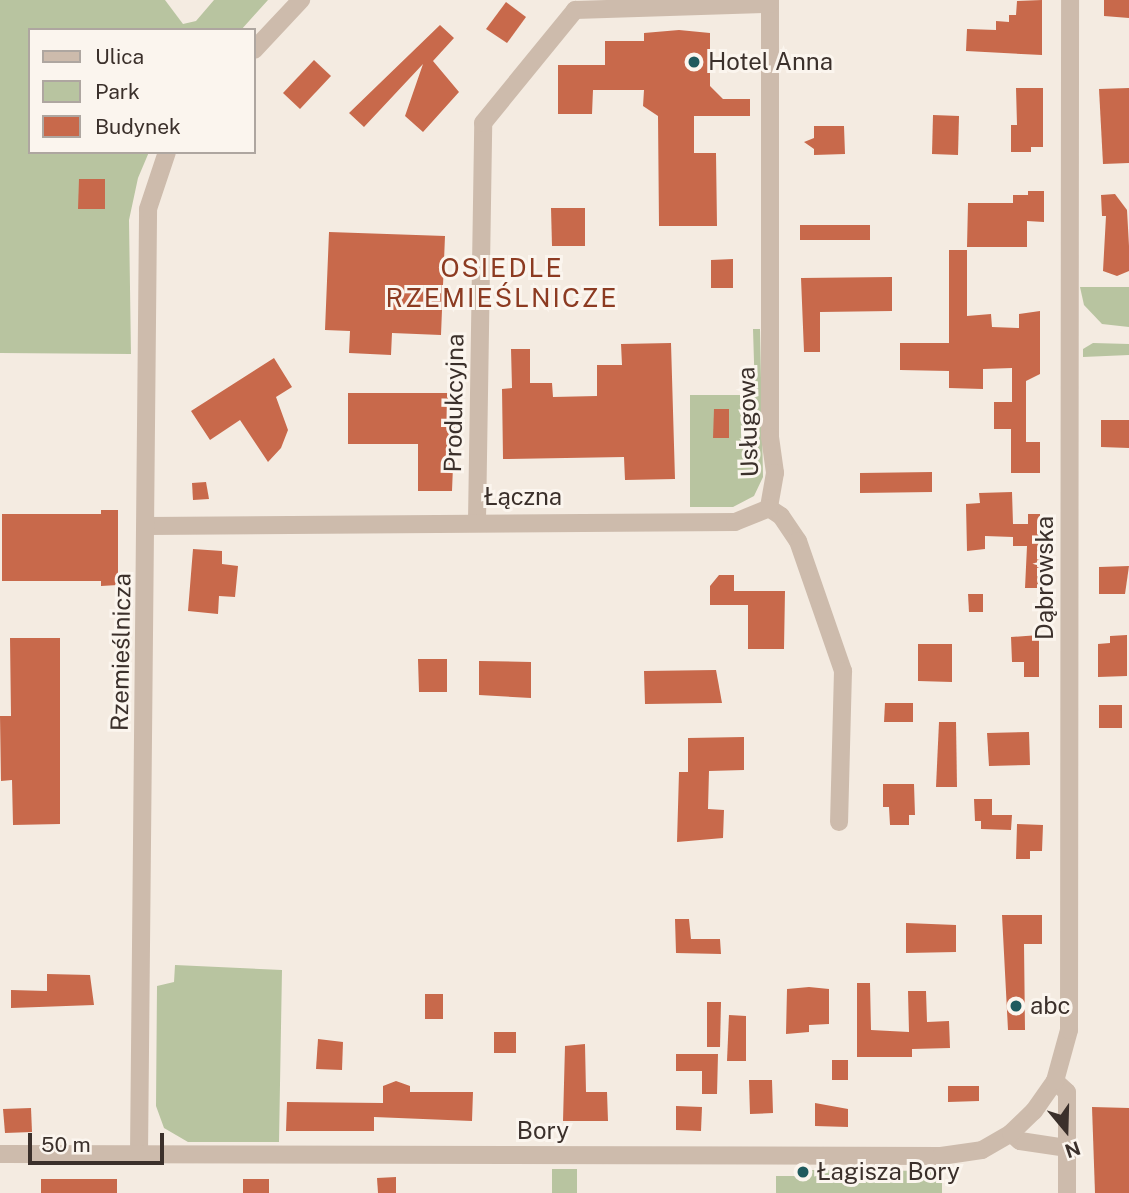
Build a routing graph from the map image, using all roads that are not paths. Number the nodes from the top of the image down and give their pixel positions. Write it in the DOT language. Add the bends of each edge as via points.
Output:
graph roads {
  1 [pos="301,0"];
  2 [pos="1070,0"];
  3 [pos="770,2"];
  4 [pos="256,48"];
  5 [pos="166,154"];
  6 [pos="769,508"];
  7 [pos="477,521"];
  8 [pos="148,526"];
  9 [pos="839,822"];
  10 [pos="1055,1081"];
  11 [pos="1011,1133"];
  12 [pos="1067,1148"];
  13 [pos="0,1154"];
  14 [pos="139,1155"];
  15 [pos="1067,1193"];
  1 -- 4 [label="street"];
  2 -- 10 [label="street, Dąbrowska" via="1069,1030"];
  3 -- 6 [label="street, Usługowa" via="770,437 775,473"];
  3 -- 7 [label="street, Produkcyjna" via="575,10 483,123"];
  5 -- 8 [label="street, Rzemieślnicza" via="148,209"];
  6 -- 7 [label="street, Łączna" via="735,522"];
  6 -- 9 [label="street, Usługowa" via="781,516 798,541 843,671"];
  7 -- 8 [label="street, Łączna"];
  8 -- 14 [label="street, Rzemieślnicza"];
  10 -- 11 [label="street, Bory" via="1042,1102"];
  10 -- 12 [label="street" via="1067,1092"];
  11 -- 12 [label="street" via="1020,1142"];
  11 -- 14 [label="street, Bory" via="982,1150 942,1156"];
  12 -- 15 [label="street"];
  13 -- 14 [label="street, Bory"];
}
